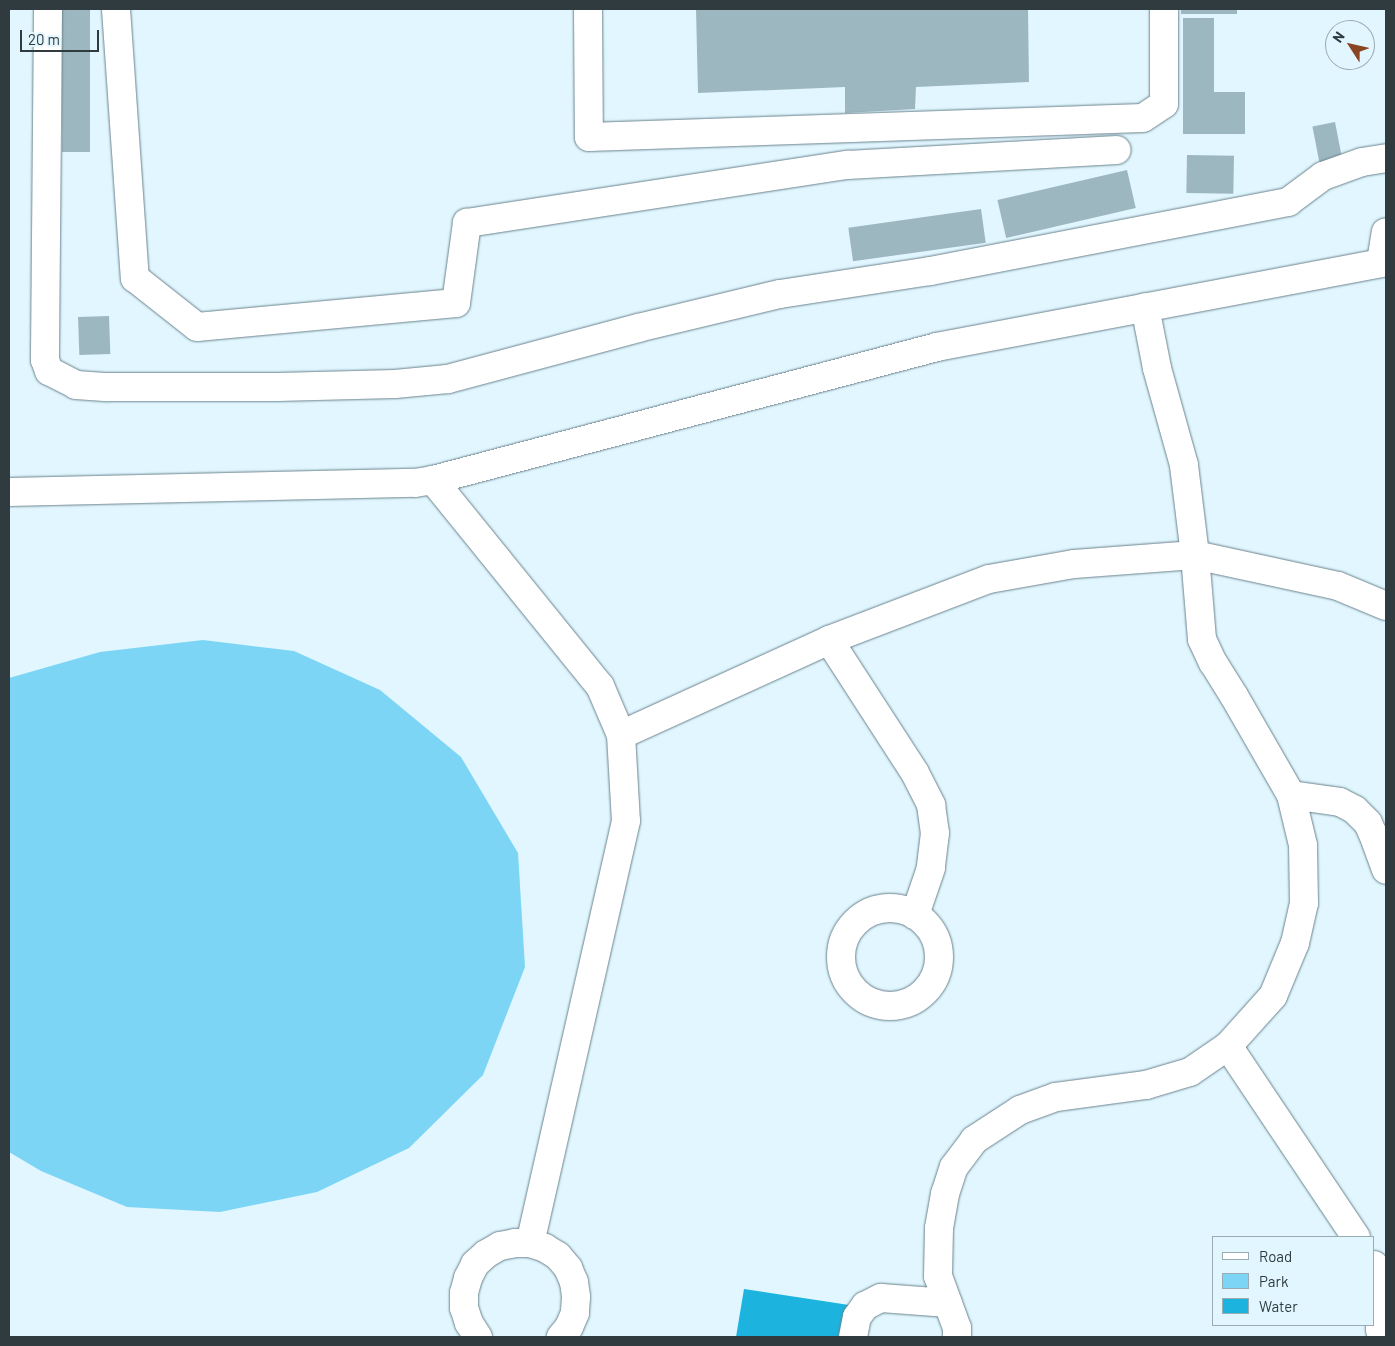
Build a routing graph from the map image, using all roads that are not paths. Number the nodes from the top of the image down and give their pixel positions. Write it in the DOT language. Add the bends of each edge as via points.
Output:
graph roads {
  1 [pos="48,9"];
  2 [pos="116,9"];
  3 [pos="588,9"];
  4 [pos="1164,9"];
  5 [pos="1117,150"];
  6 [pos="1386,158"];
  7 [pos="1386,232"];
  8 [pos="1384,262"];
  9 [pos="1145,307"];
  10 [pos="433,480"];
  11 [pos="9,492"];
  12 [pos="1195,556"];
  13 [pos="1386,606"];
  14 [pos="829,640"];
  15 [pos="621,736"];
  16 [pos="1291,795"];
  17 [pos="1386,870"];
  18 [pos="915,915"];
  19 [pos="1228,1046"];
  20 [pos="1355,1236"];
  21 [pos="530,1243"];
  22 [pos="1381,1273"];
  23 [pos="948,1303"];
  24 [pos="478,1337"];
  25 [pos="561,1337"];
  26 [pos="853,1337"];
  27 [pos="957,1337"];
  28 [pos="1382,1337"];
  1 -- 6 [label="street" via="45,360 49,371 76,385 277,387 395,384 448,379 780,294 930,271 1288,202 1323,176 1362,162"];
  2 -- 5 [label="street" via="135,278 197,327 456,303 467,223 848,165"];
  3 -- 4 [label="street" via="589,137 1142,118 1164,104"];
  7 -- 8 [label="street"];
  8 -- 9 [label="street"];
  9 -- 10 [label="street" via="937,347"];
  9 -- 12 [label="street" via="1157,368 1184,465"];
  10 -- 11 [label="street"];
  10 -- 15 [label="street" via="600,686"];
  12 -- 13 [label="street" via="1338,586"];
  12 -- 14 [label="street" via="1074,564 989,579"];
  12 -- 16 [label="street" via="1202,639"];
  14 -- 15 [label="street"];
  14 -- 18 [label="street" via="915,773 931,805 935,833 931,868"];
  15 -- 21 [label="street" via="626,821"];
  16 -- 17 [label="street" via="1340,802 1355,810 1368,823"];
  16 -- 19 [label="street" via="1303,855 1304,904 1295,943 1272,996"];
  19 -- 20 [label="street"];
  19 -- 23 [label="street" via="1190,1072 1146,1085 1056,1097 1020,1110 974,1140 954,1167 939,1228 938,1276"];
  21 -- 24 [label="street" via="500,1246 475,1264 464,1293 464,1308"];
  21 -- 25 [label="street" via="558,1256 574,1282 575,1312"];
  22 -- 28 [label="street"];
  23 -- 26 [label="street" via="881,1298 865,1306 858,1317"];
  23 -- 27 [label="street"];
}
